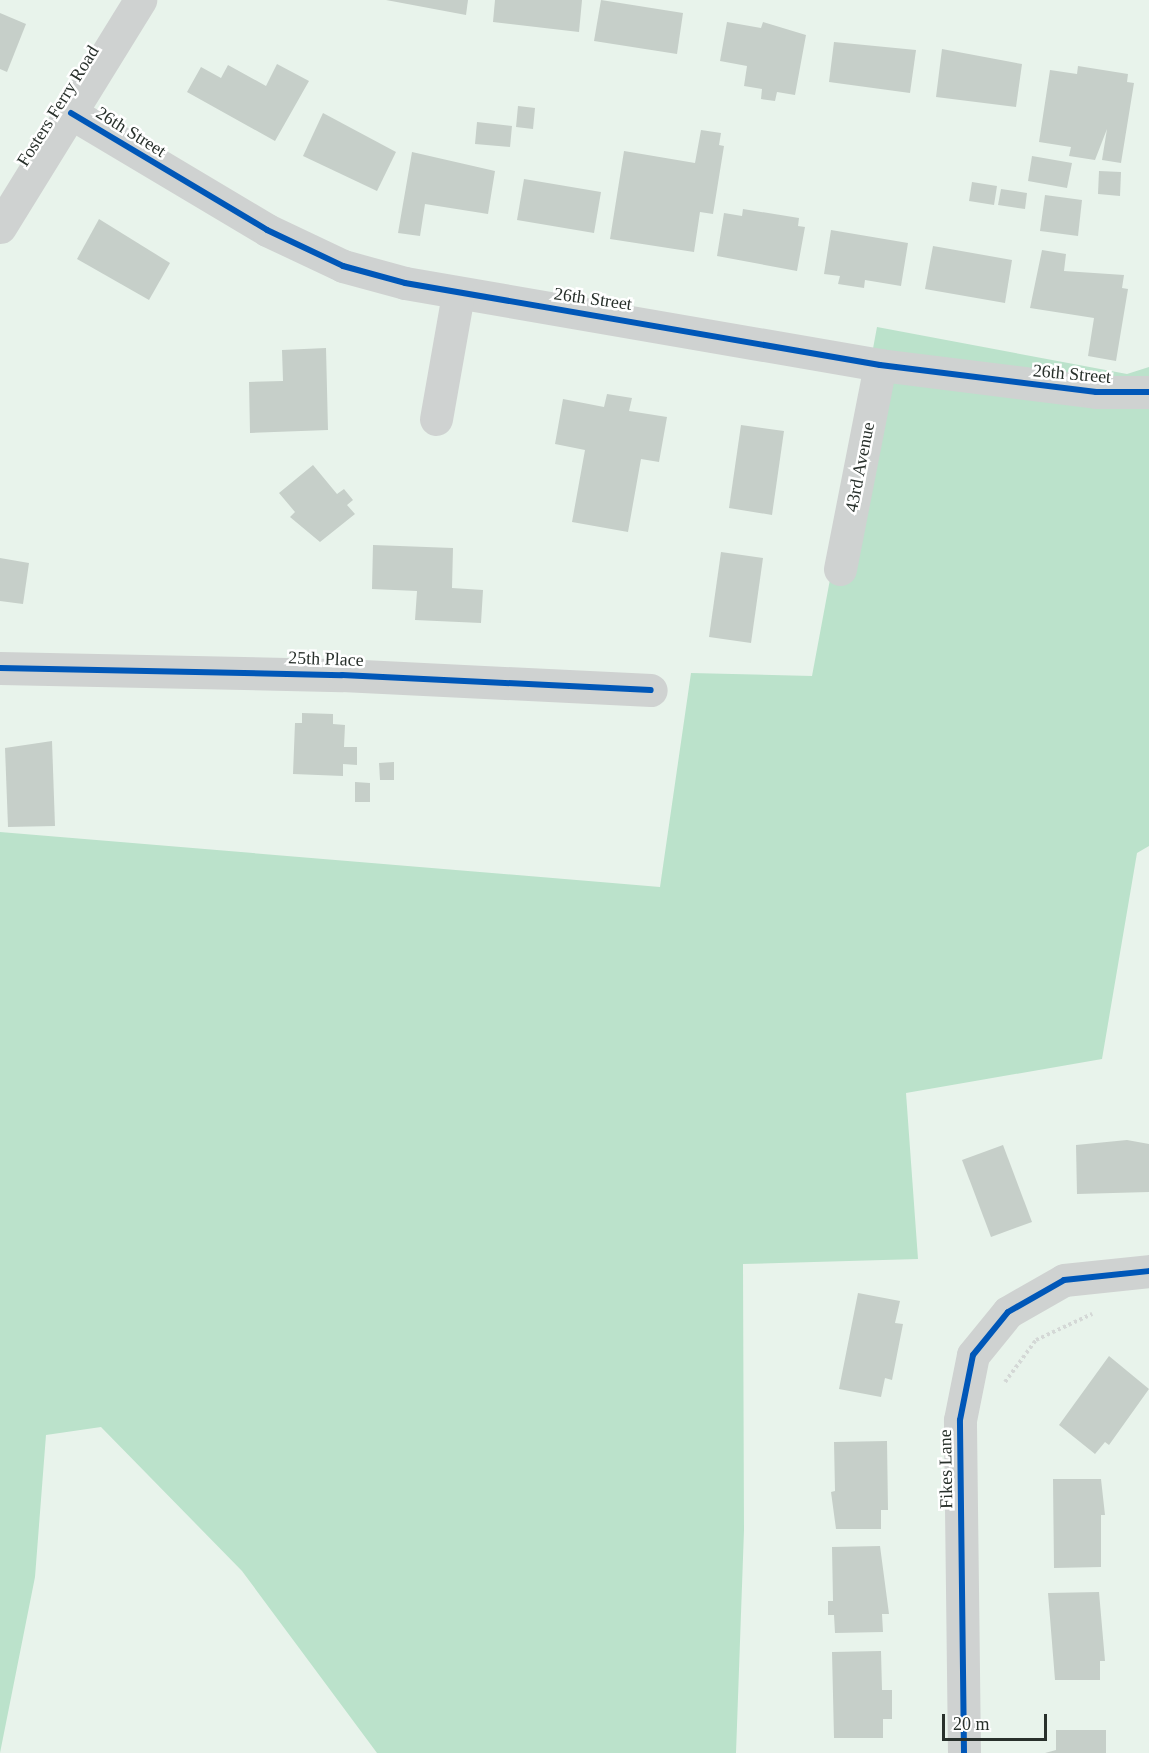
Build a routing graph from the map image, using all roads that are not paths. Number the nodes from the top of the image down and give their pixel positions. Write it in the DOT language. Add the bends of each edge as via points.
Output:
graph roads {
  1 [pos="140,0"];
  2 [pos="71,113"];
  3 [pos="0,227"];
  4 [pos="458,294"];
  5 [pos="880,365"];
  6 [pos="1149,392"];
  7 [pos="436,419"];
  8 [pos="840,569"];
  9 [pos="0,668"];
  10 [pos="651,690"];
  11 [pos="1149,1270"];
  12 [pos="964,1753"];
  1 -- 2 [label="street, Fosters Ferry Road"];
  2 -- 3 [label="street, Fosters Ferry Road"];
  2 -- 4 [label="street, 26th Street" via="267,230 343,266"];
  4 -- 5 [label="street, 26th Street"];
  4 -- 7 [label="street"];
  5 -- 6 [label="street, 26th Street" via="1096,392"];
  5 -- 8 [label="street, 43rd Avenue"];
  9 -- 10 [label="street, 25th Place" via="342,675"];
  11 -- 12 [label="street, Fikes Lane" via="1064,1280 1008,1312 973,1355 960,1420"];
}
